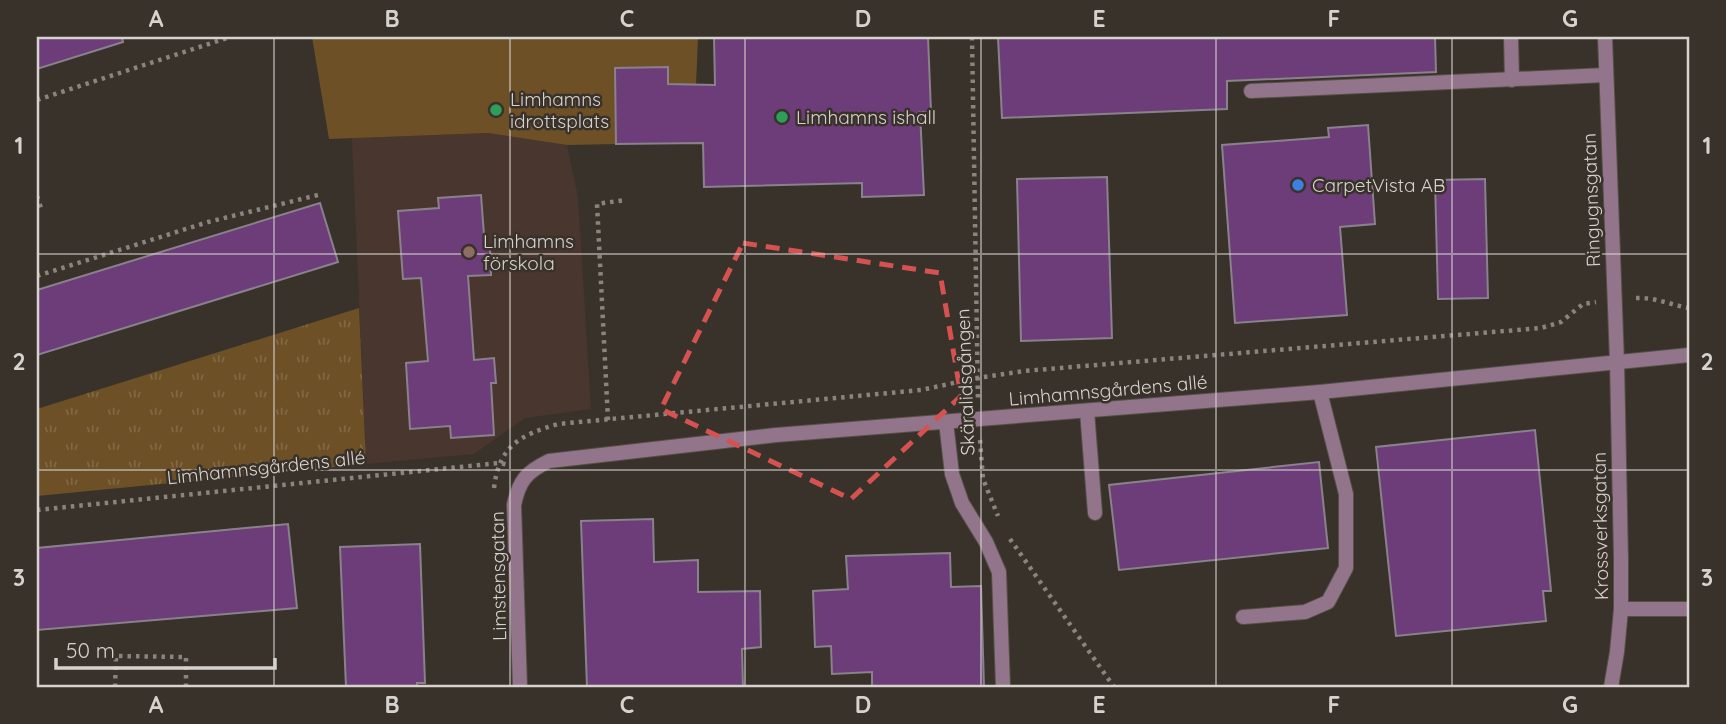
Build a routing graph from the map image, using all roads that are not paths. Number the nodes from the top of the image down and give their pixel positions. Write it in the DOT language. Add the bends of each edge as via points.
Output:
graph roads {
  1 [pos="1511,37"];
  2 [pos="1605,37"];
  3 [pos="1606,75"];
  4 [pos="1512,80"];
  5 [pos="1251,91"];
  6 [pos="1689,355"];
  7 [pos="1617,362"];
  8 [pos="1321,393"];
  9 [pos="1087,411"];
  10 [pos="946,422"];
  11 [pos="532,469"];
  12 [pos="1095,513"];
  13 [pos="1621,609"];
  14 [pos="1689,609"];
  15 [pos="1243,617"];
  16 [pos="520,687"];
  17 [pos="1003,687"];
  18 [pos="1611,687"];
  1 -- 4 [label="street"];
  2 -- 3 [label="street, Ringugnsgatan"];
  3 -- 4 [label="street"];
  3 -- 7 [label="street, Ringugnsgatan"];
  4 -- 5 [label="street"];
  6 -- 7 [label="street, Limhamnsgårdens allé"];
  7 -- 8 [label="street, Limhamnsgårdens allé"];
  7 -- 13 [label="street, Krossverksgatan"];
  8 -- 9 [label="street, Limhamnsgårdens allé"];
  8 -- 15 [label="street" via="1346,494 1346,568 1328,602 1305,612"];
  9 -- 10 [label="street, Limhamnsgårdens allé"];
  9 -- 12 [label="street"];
  10 -- 11 [label="street, Limhamnsgårdens allé" via="566,458"];
  10 -- 17 [label="street" via="952,474 961,503 999,572"];
  11 -- 16 [label="street, Limstensgatan" via="518,487 514,505"];
  13 -- 14 [label="street"];
  13 -- 18 [label="street, Krossverksgatan"];
}
